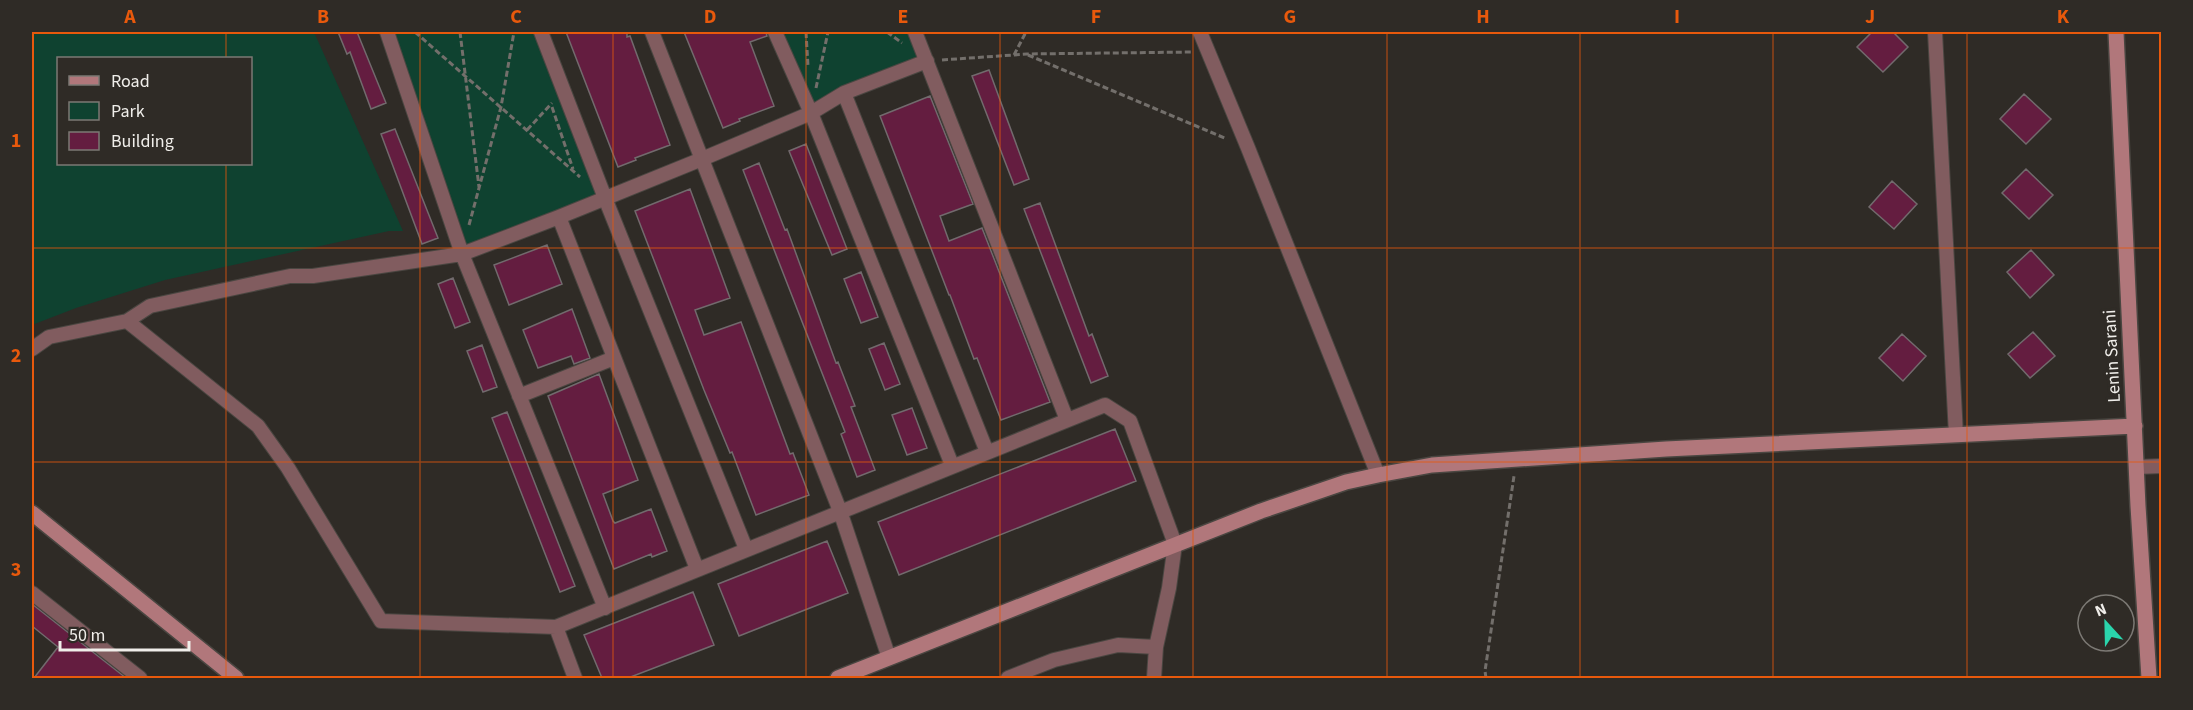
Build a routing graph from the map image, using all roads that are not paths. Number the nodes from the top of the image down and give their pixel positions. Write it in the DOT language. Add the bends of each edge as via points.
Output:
graph roads {
  1 [pos="387,32"];
  2 [pos="541,32"];
  3 [pos="652,32"];
  4 [pos="775,32"];
  5 [pos="915,32"];
  6 [pos="1200,32"];
  7 [pos="1935,32"];
  8 [pos="2116,32"];
  9 [pos="927,61"];
  10 [pos="844,93"];
  11 [pos="811,113"];
  12 [pos="702,159"];
  13 [pos="605,198"];
  14 [pos="559,217"];
  15 [pos="462,254"];
  16 [pos="127,321"];
  17 [pos="32,349"];
  18 [pos="614,358"];
  19 [pos="519,396"];
  20 [pos="1067,420"];
  21 [pos="2134,426"];
  22 [pos="1956,435"];
  23 [pos="987,452"];
  24 [pos="952,465"];
  25 [pos="2162,466"];
  26 [pos="2137,467"];
  27 [pos="1378,475"];
  28 [pos="840,511"];
  29 [pos="32,513"];
  30 [pos="1175,544"];
  31 [pos="746,549"];
  32 [pos="697,569"];
  33 [pos="32,593"];
  34 [pos="605,608"];
  35 [pos="556,627"];
  36 [pos="1156,646"];
  37 [pos="889,658"];
  38 [pos="140,678"];
  39 [pos="236,678"];
  40 [pos="575,678"];
  41 [pos="838,678"];
  42 [pos="1008,678"];
  43 [pos="1154,678"];
  44 [pos="2149,678"];
  1 -- 15 [label="street"];
  2 -- 13 [label="street"];
  3 -- 12 [label="street"];
  4 -- 11 [label="street"];
  5 -- 9 [label="street"];
  6 -- 27 [label="street"];
  7 -- 22 [label="street"];
  8 -- 21 [label="street, Lenin Sarani"];
  9 -- 10 [label="street"];
  9 -- 20 [label="street"];
  10 -- 11 [label="street"];
  10 -- 23 [label="street"];
  11 -- 12 [label="street"];
  11 -- 24 [label="street"];
  12 -- 13 [label="street"];
  12 -- 28 [label="street"];
  13 -- 14 [label="street"];
  13 -- 31 [label="street"];
  14 -- 15 [label="street"];
  14 -- 18 [label="street"];
  15 -- 16 [label="street" via="290,276 150,306"];
  15 -- 19 [label="street"];
  16 -- 17 [label="street" via="49,337"];
  16 -- 35 [label="street" via="258,426 381,621"];
  18 -- 19 [label="street"];
  18 -- 32 [label="street"];
  19 -- 34 [label="street"];
  20 -- 23 [label="street"];
  20 -- 30 [label="street" via="1105,405 1130,420"];
  21 -- 22 [label="street"];
  21 -- 26 [label="street, Lenin Sarani"];
  22 -- 27 [label="street" via="1517,459 1432,465"];
  23 -- 24 [label="street"];
  24 -- 28 [label="street"];
  25 -- 26 [label="street"];
  26 -- 44 [label="street, Lenin Sarani"];
  27 -- 30 [label="street" via="1336,485"];
  28 -- 31 [label="street"];
  28 -- 37 [label="street"];
  29 -- 39 [label="street"];
  30 -- 36 [label="street"];
  30 -- 37 [label="street"];
  31 -- 32 [label="street"];
  32 -- 34 [label="street"];
  33 -- 38 [label="street"];
  34 -- 35 [label="street"];
  35 -- 40 [label="street"];
  36 -- 42 [label="street" via="1118,645 1054,660"];
  36 -- 43 [label="street"];
  37 -- 41 [label="street"];
}
